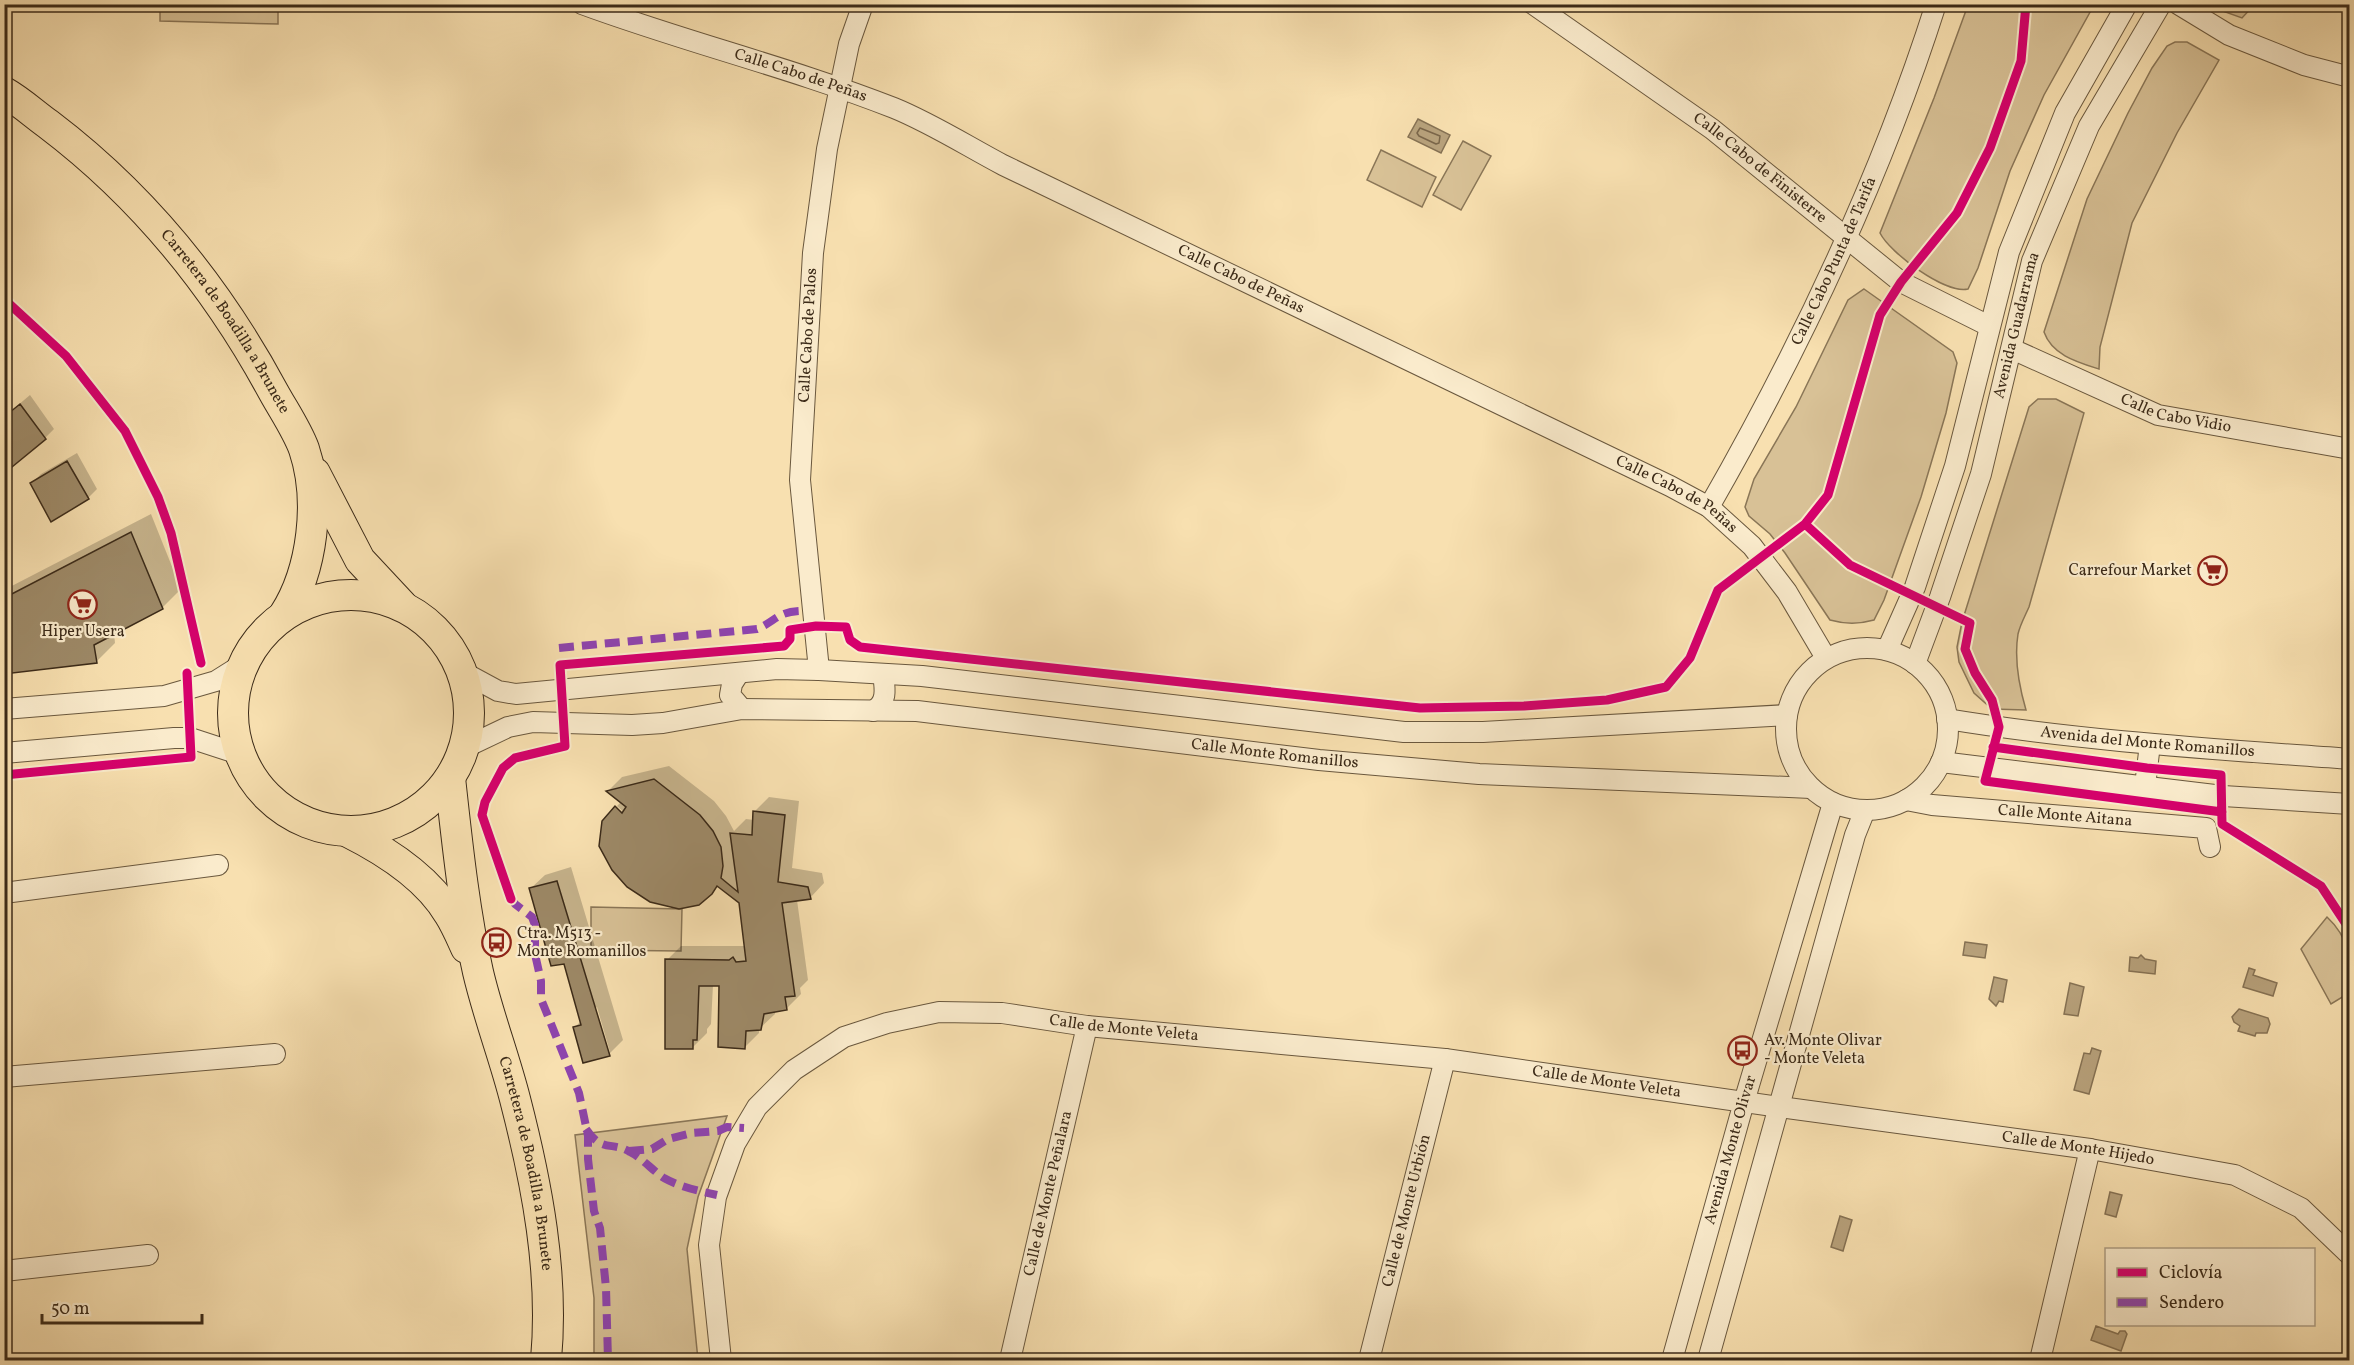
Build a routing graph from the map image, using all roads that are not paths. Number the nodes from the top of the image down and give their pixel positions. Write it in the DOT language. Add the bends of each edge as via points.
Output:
graph roads {
  1 [pos="582,4"];
  2 [pos="863,4"];
  3 [pos="1533,4"];
  4 [pos="1936,4"];
  5 [pos="2127,4"];
  6 [pos="2161,4"];
  7 [pos="2178,4"];
  8 [pos="2349,77"];
  9 [pos="840,89"];
  10 [pos="4,92"];
  11 [pos="1845,238"];
  12 [pos="1989,326"];
  13 [pos="2013,349"];
  14 [pos="304,448"];
  15 [pos="2349,449"];
  16 [pos="1708,507"];
  17 [pos="404,608"];
  18 [pos="284,615"];
  19 [pos="1887,650"];
  20 [pos="1826,658"];
  21 [pos="243,664"];
  22 [pos="1915,664"];
  23 [pos="819,670"];
  24 [pos="461,671"];
  25 [pos="739,673"];
  26 [pos="883,674"];
  27 [pos="4,709"];
  28 [pos="742,709"];
  29 [pos="873,711"];
  30 [pos="1787,715"];
  31 [pos="1947,719"];
  32 [pos="2150,744"];
  33 [pos="464,748"];
  34 [pos="4,753"];
  35 [pos="239,754"];
  36 [pos="2349,759"];
  37 [pos="1941,762"];
  38 [pos="450,778"];
  39 [pos="2145,786"];
  40 [pos="1811,788"];
  41 [pos="1906,800"];
  42 [pos="1833,803"];
  43 [pos="2349,804"];
  44 [pos="1864,810"];
  45 [pos="348,832"];
  46 [pos="2210,847"];
  47 [pos="218,864"];
  48 [pos="4,893"];
  49 [pos="478,972"];
  50 [pos="1086,1026"];
  51 [pos="275,1054"];
  52 [pos="1445,1059"];
  53 [pos="4,1077"];
  54 [pos="1744,1102"];
  55 [pos="1780,1107"];
  56 [pos="2090,1149"];
  57 [pos="148,1255"];
  58 [pos="2349,1255"];
  59 [pos="4,1271"];
  60 [pos="546,1360"];
  61 [pos="721,1360"];
  62 [pos="1010,1360"];
  63 [pos="1369,1360"];
  64 [pos="1672,1360"];
  65 [pos="1708,1360"];
  66 [pos="2040,1360"];
  1 -- 9 [label="street, Calle Cabo de Peñas"];
  2 -- 9 [label="street, Calle Cabo de Palos" via="849,44"];
  3 -- 11 [label="street, Calle Cabo de Finisterre" via="1712,129"];
  4 -- 11 [label="street, Calle Cabo Punta de Tarifa" via="1910,86"];
  5 -- 12 [label="street, Avenida Guadarrama" via="2065,113 2008,252"];
  6 -- 13 [label="street, Avenida Guadarrama" via="2089,126 2032,261"];
  7 -- 8 [label="street" via="2229,34 2304,65"];
  9 -- 16 [label="street, Calle Cabo de Peñas" via="896,110"];
  9 -- 23 [label="street, Calle Cabo de Palos" via="827,149 813,253 800,480"];
  10 -- 14 [label="main road, Carretera de Boadilla a Brunete" via="76,145 124,189 176,246 225,309"];
  11 -- 12 [label="street, Calle Cabo de Finisterre" via="1901,282"];
  11 -- 16 [label="street, Calle Cabo Punta de Tarifa" via="1819,298"];
  12 -- 19 [label="street, Avenida Guadarrama" via="1955,466 1915,587"];
  13 -- 15 [label="street, Calle Cabo Vidio" via="2158,415"];
  13 -- 22 [label="street, Avenida Guadarrama" via="1981,474"];
  14 -- 17 [label="main road" via="360,560"];
  14 -- 18 [label="main road, Carretera de Boadilla a Brunete" via="310,477 311,538 300,584"];
  16 -- 20 [label="street, Calle Cabo de Peñas" via="1752,546 1787,592"];
  17 -- 18 [label="main road" via="380,598 330,596"];
  17 -- 24 [label="main road" via="438,634"];
  18 -- 21 [label="main road" via="260,637"];
  19 -- 20 [label="street" via="1845,650"];
  19 -- 22 [label="street"];
  20 -- 30 [label="street" via="1794,692"];
  21 -- 27 [label="street" via="216,681 164,696"];
  21 -- 35 [label="main road" via="232,708"];
  22 -- 31 [label="street" via="1931,679"];
  23 -- 25 [label="street"];
  23 -- 26 [label="street"];
  24 -- 25 [label="street" via="498,691 516,694"];
  24 -- 33 [label="main road" via="469,709"];
  25 -- 28 [label="street" via="730,695"];
  26 -- 29 [label="street" via="884,699"];
  26 -- 30 [label="street" via="1404,732 1483,732"];
  28 -- 29 [label="street, Calle Monte Romanillos"];
  28 -- 33 [label="street, Calle Monte Romanillos" via="632,725 533,722 508,727"];
  29 -- 40 [label="street, Calle Monte Romanillos" via="917,711 1319,760 1468,773"];
  30 -- 40 [label="street" via="1787,741 1795,767"];
  31 -- 32 [label="street, Avenida del Monte Romanillos"];
  31 -- 37 [label="street" via="1947,741"];
  32 -- 36 [label="street, Avenida del Monte Romanillos"];
  32 -- 39 [label="street"];
  33 -- 38 [label="main road"];
  34 -- 35 [label="street" via="190,738"];
  35 -- 45 [label="main road" via="264,794 282,809 324,829"];
  37 -- 39 [label="street"];
  37 -- 41 [label="street" via="1926,784"];
  38 -- 45 [label="main road" via="423,807 406,818 378,828"];
  38 -- 49 [label="main road, Carretera de Boadilla a Brunete"];
  39 -- 43 [label="street" via="2223,796"];
  40 -- 42 [label="street"];
  41 -- 44 [label="street" via="1886,808"];
  41 -- 46 [label="street, Calle Monte Aitana" via="2206,828"];
  42 -- 44 [label="street"];
  42 -- 54 [label="street, Avenida Monte Olivar"];
  44 -- 55 [label="street, Avenida Monte Olivar"];
  45 -- 49 [label="main road, Carretera de Boadilla a Brunete" via="371,843 422,882 448,913"];
  47 -- 48 [label="street"];
  49 -- 60 [label="main road, Carretera de Boadilla a Brunete" via="515,1100 540,1212 546,1268"];
  50 -- 52 [label="street, Calle de Monte Veleta"];
  50 -- 61 [label="street, Calle de Monte Veleta" via="1002,1013 939,1012 844,1037 794,1070 757,1107 735,1144 716,1197 709,1245"];
  50 -- 62 [label="street, Calle de Monte Peñalara"];
  51 -- 53 [label="street"];
  52 -- 54 [label="street, Calle de Monte Veleta"];
  52 -- 63 [label="street, Calle de Monte Urbión"];
  54 -- 55 [label="street, Calle de Monte Veleta"];
  54 -- 64 [label="street, Avenida Monte Olivar"];
  55 -- 56 [label="street, Calle de Monte Hijedo"];
  55 -- 65 [label="street, Avenida Monte Olivar"];
  56 -- 58 [label="street, Calle de Monte Hijedo" via="2235,1175 2301,1208"];
  56 -- 66 [label="street"];
  57 -- 59 [label="street"];
}
